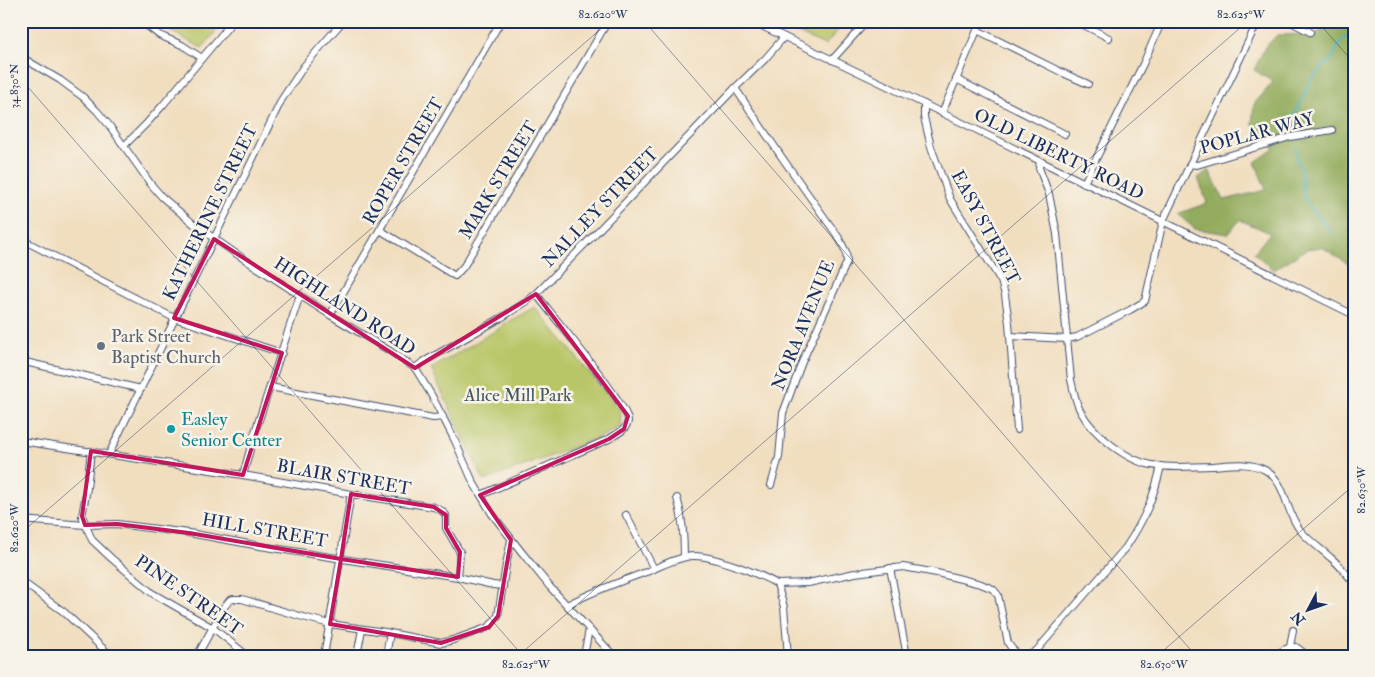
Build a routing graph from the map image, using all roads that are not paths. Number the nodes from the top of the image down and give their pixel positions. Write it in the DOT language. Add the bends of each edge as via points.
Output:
graph roads {
  1 [pos="141,21"];
  2 [pos="233,21"];
  3 [pos="343,21"];
  4 [pos="501,21"];
  5 [pos="608,21"];
  6 [pos="751,21"];
  7 [pos="867,21"];
  8 [pos="981,21"];
  9 [pos="1076,21"];
  10 [pos="1162,21"];
  11 [pos="1258,21"];
  12 [pos="1289,21"];
  13 [pos="977,30"];
  14 [pos="1310,32"];
  15 [pos="784,37"];
  16 [pos="1110,38"];
  17 [pos="21,57"];
  18 [pos="202,58"];
  19 [pos="832,60"];
  20 [pos="956,79"];
  21 [pos="1088,84"];
  22 [pos="735,88"];
  23 [pos="924,104"];
  24 [pos="942,113"];
  25 [pos="1332,130"];
  26 [pos="1065,134"];
  27 [pos="124,146"];
  28 [pos="1040,161"];
  29 [pos="1190,164"];
  30 [pos="1084,183"];
  31 [pos="1163,221"];
  32 [pos="380,230"];
  33 [pos="21,239"];
  34 [pos="214,239"];
  35 [pos="536,294"];
  36 [pos="300,295"];
  37 [pos="330,315"];
  38 [pos="1354,315"];
  39 [pos="174,318"];
  40 [pos="1010,336"];
  41 [pos="1067,339"];
  42 [pos="282,353"];
  43 [pos="21,361"];
  44 [pos="415,368"];
  45 [pos="270,387"];
  46 [pos="141,389"];
  47 [pos="443,417"];
  48 [pos="1017,430"];
  49 [pos="21,441"];
  50 [pos="90,451"];
  51 [pos="109,454"];
  52 [pos="1162,466"];
  53 [pos="243,475"];
  54 [pos="771,485"];
  55 [pos="351,494"];
  56 [pos="481,495"];
  57 [pos="678,498"];
  58 [pos="626,515"];
  59 [pos="21,520"];
  60 [pos="85,526"];
  61 [pos="512,540"];
  62 [pos="684,557"];
  63 [pos="341,559"];
  64 [pos="890,568"];
  65 [pos="654,569"];
  66 [pos="458,577"];
  67 [pos="21,581"];
  68 [pos="1354,583"];
  69 [pos="777,584"];
  70 [pos="503,586"];
  71 [pos="567,605"];
  72 [pos="330,624"];
  73 [pos="213,628"];
  74 [pos="589,629"];
  75 [pos="362,630"];
  76 [pos="1294,630"];
  77 [pos="390,633"];
  78 [pos="1290,648"];
  79 [pos="1304,653"];
  80 [pos="111,656"];
  81 [pos="197,656"];
  82 [pos="248,656"];
  83 [pos="324,656"];
  84 [pos="357,656"];
  85 [pos="386,656"];
  86 [pos="584,656"];
  87 [pos="614,656"];
  88 [pos="788,656"];
  89 [pos="907,656"];
  90 [pos="1277,656"];
  1 -- 18 [label="street" via="159,35"];
  2 -- 18 [label="street"];
  3 -- 34 [label="street, KATHERINE STREET" via="304,66 282,99"];
  4 -- 32 [label="street, ROPER STREET"];
  5 -- 32 [label="street, MARK STREET" via="464,266 455,276"];
  6 -- 15 [label="street, OLD LIBERTY ROAD"];
  7 -- 19 [label="street"];
  8 -- 13 [label="street"];
  9 -- 16 [label="street"];
  10 -- 30 [label="street"];
  11 -- 29 [label="street"];
  12 -- 14 [label="street"];
  13 -- 20 [label="street"];
  13 -- 21 [label="street"];
  15 -- 19 [label="street, OLD LIBERTY ROAD"];
  15 -- 22 [label="street, NALLEY STREET"];
  17 -- 27 [label="street, HIGHLAND ROAD" via="83,97"];
  18 -- 27 [label="street"];
  19 -- 23 [label="street, OLD LIBERTY ROAD"];
  20 -- 24 [label="street"];
  20 -- 26 [label="street"];
  22 -- 35 [label="street, NALLEY STREET"];
  22 -- 54 [label="street, NORA AVENUE" via="839,238 847,262 802,362 784,413 779,456"];
  23 -- 24 [label="street, OLD LIBERTY ROAD"];
  23 -- 40 [label="street, EASY STREET" via="931,147 950,199 1001,281"];
  24 -- 28 [label="street, OLD LIBERTY ROAD"];
  25 -- 29 [label="street, POPLAR WAY" via="1290,137 1198,165"];
  27 -- 34 [label="street, HIGHLAND ROAD" via="162,197"];
  28 -- 30 [label="street, OLD LIBERTY ROAD"];
  28 -- 41 [label="street" via="1039,168 1049,194 1057,234"];
  29 -- 31 [label="street"];
  30 -- 31 [label="street, OLD LIBERTY ROAD"];
  31 -- 38 [label="street, OLD LIBERTY ROAD"];
  31 -- 41 [label="street" via="1145,301 1077,337"];
  32 -- 37 [label="street, ROPER STREET"];
  33 -- 39 [label="street"];
  34 -- 36 [label="street, HIGHLAND ROAD"];
  34 -- 39 [label="street, KATHERINE STREET"];
  35 -- 44 [label="street, NALLEY STREET"];
  35 -- 56 [label="street" via="615,394 628,416 628,423 610,439"];
  36 -- 37 [label="street, HIGHLAND ROAD"];
  36 -- 42 [label="street"];
  37 -- 44 [label="street, HIGHLAND ROAD"];
  39 -- 42 [label="street"];
  39 -- 46 [label="street, KATHERINE STREET"];
  40 -- 41 [label="street"];
  40 -- 48 [label="street, EASY STREET"];
  41 -- 52 [label="street" via="1071,380 1081,412 1114,447 1137,461"];
  42 -- 45 [label="street"];
  43 -- 46 [label="street"];
  44 -- 47 [label="street, HIGHLAND ROAD"];
  45 -- 47 [label="street" via="433,418"];
  45 -- 53 [label="street"];
  46 -- 51 [label="street, KATHERINE STREET"];
  47 -- 56 [label="street, HIGHLAND ROAD"];
  49 -- 50 [label="street, BLAIR STREET"];
  50 -- 51 [label="street, BLAIR STREET"];
  50 -- 60 [label="street" via="82,516"];
  51 -- 53 [label="street, BLAIR STREET"];
  52 -- 64 [label="street" via="1150,504 1126,547 1029,656 1017,654 1008,643 998,595 993,589 937,573"];
  52 -- 68 [label="street" via="1244,465 1258,466 1267,471 1276,478 1300,530"];
  53 -- 55 [label="street, BLAIR STREET"];
  55 -- 63 [label="street"];
  55 -- 66 [label="street, BLAIR STREET" via="442,511 446,515 446,528 460,552"];
  56 -- 61 [label="street, HIGHLAND ROAD"];
  57 -- 62 [label="street"];
  58 -- 65 [label="street"];
  59 -- 60 [label="street, HILL STREET"];
  60 -- 63 [label="street, HILL STREET" via="117,524 189,533"];
  60 -- 73 [label="street, PINE STREET" via="92,540 134,578"];
  61 -- 70 [label="street"];
  61 -- 71 [label="street, HIGHLAND ROAD"];
  62 -- 65 [label="street"];
  62 -- 69 [label="street" via="704,556"];
  63 -- 66 [label="street, HILL STREET"];
  63 -- 72 [label="street"];
  64 -- 69 [label="street" via="808,583"];
  64 -- 89 [label="street"];
  65 -- 71 [label="street"];
  66 -- 70 [label="street, HILL STREET"];
  67 -- 80 [label="street" via="64,612"];
  69 -- 88 [label="street" via="784,607"];
  70 -- 77 [label="street" via="498,616 489,627 441,643"];
  71 -- 74 [label="street, HIGHLAND ROAD"];
  72 -- 73 [label="street" via="234,599 224,608"];
  72 -- 75 [label="street"];
  72 -- 83 [label="street"];
  73 -- 81 [label="street"];
  73 -- 82 [label="street, PINE STREET"];
  74 -- 86 [label="street"];
  74 -- 87 [label="street, HIGHLAND ROAD"];
  75 -- 77 [label="street"];
  75 -- 84 [label="street"];
  76 -- 78 [label="street"];
  77 -- 85 [label="street"];
  78 -- 79 [label="street" via="1296,647"];
  78 -- 90 [label="street"];
}
